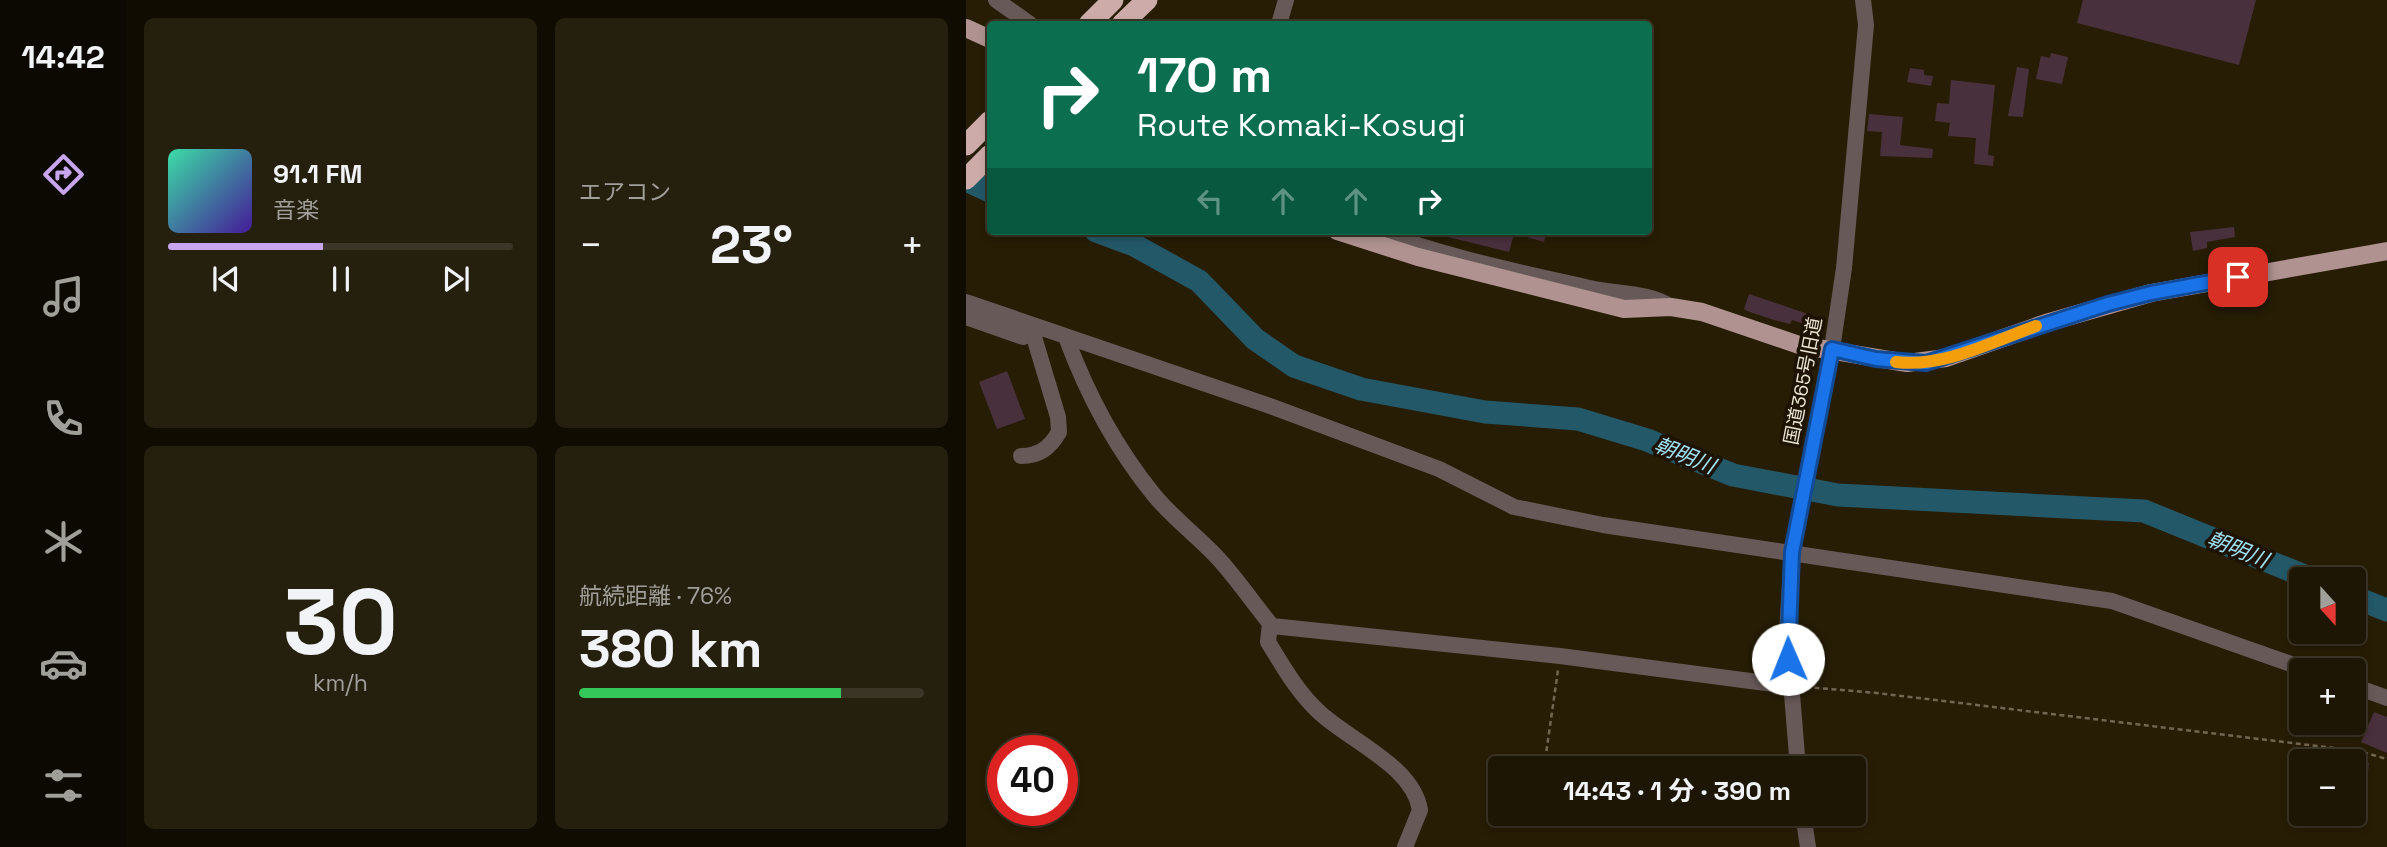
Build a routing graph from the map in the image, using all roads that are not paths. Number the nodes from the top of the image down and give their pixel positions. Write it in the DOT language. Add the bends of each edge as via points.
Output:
graph roads {
  1 [pos="996,0"];
  2 [pos="1113,0"];
  3 [pos="1147,0"];
  4 [pos="1286,0"];
  5 [pos="1863,0"];
  6 [pos="1026,21"];
  7 [pos="1092,21"];
  8 [pos="1125,21"];
  9 [pos="1280,21"];
  10 [pos="966,28"];
  11 [pos="987,38"];
  12 [pos="987,124"];
  13 [pos="966,145"];
  14 [pos="987,158"];
  15 [pos="966,179"];
  16 [pos="1349,235"];
  17 [pos="1387,235"];
  18 [pos="2387,251"];
  19 [pos="966,302"];
  20 [pos="1671,307"];
  21 [pos="966,317"];
  22 [pos="1038,327"];
  23 [pos="1066,337"];
  24 [pos="1831,354"];
  25 [pos="1020,456"];
  26 [pos="1793,546"];
  27 [pos="1270,624"];
  28 [pos="2289,663"];
  29 [pos="1789,686"];
  30 [pos="2366,690"];
  31 [pos="2387,698"];
  32 [pos="1797,756"];
  33 [pos="1805,826"];
  34 [pos="1405,847"];
  35 [pos="1808,847"];
  1 -- 6 [label="street"];
  2 -- 7 [label="highway"];
  3 -- 8 [label="highway"];
  4 -- 9 [label="street"];
  5 -- 24 [label="street, 国道365号旧道" via="1866,25 1844,268"];
  10 -- 11 [label="main road"];
  12 -- 13 [label="highway"];
  14 -- 15 [label="highway"];
  16 -- 20 [label="main road" via="1624,309"];
  17 -- 20 [label="street" via="1545,278 1625,296 1655,297"];
  18 -- 24 [label="main road" via="2151,293 1926,363"];
  19 -- 22 [label="street"];
  20 -- 24 [label="main road" via="1702,312"];
  21 -- 22 [label="street" via="1023,337"];
  22 -- 23 [label="street"];
  22 -- 25 [label="street" via="1034,337 1059,432 1045,450"];
  23 -- 26 [label="street" via="1439,469 1514,507 1603,525"];
  23 -- 27 [label="street" via="1082,380 1138,473 1215,555"];
  24 -- 26 [label="street, 国道365号旧道"];
  26 -- 28 [label="street" via="2112,601"];
  26 -- 29 [label="street, 国道365号旧道" via="1787,632"];
  27 -- 29 [label="street"];
  27 -- 34 [label="street" via="1268,642 1301,694 1410,782 1420,810"];
  29 -- 32 [label="street, 国道365号旧道"];
  30 -- 31 [label="street"];
  33 -- 35 [label="street"];
}
